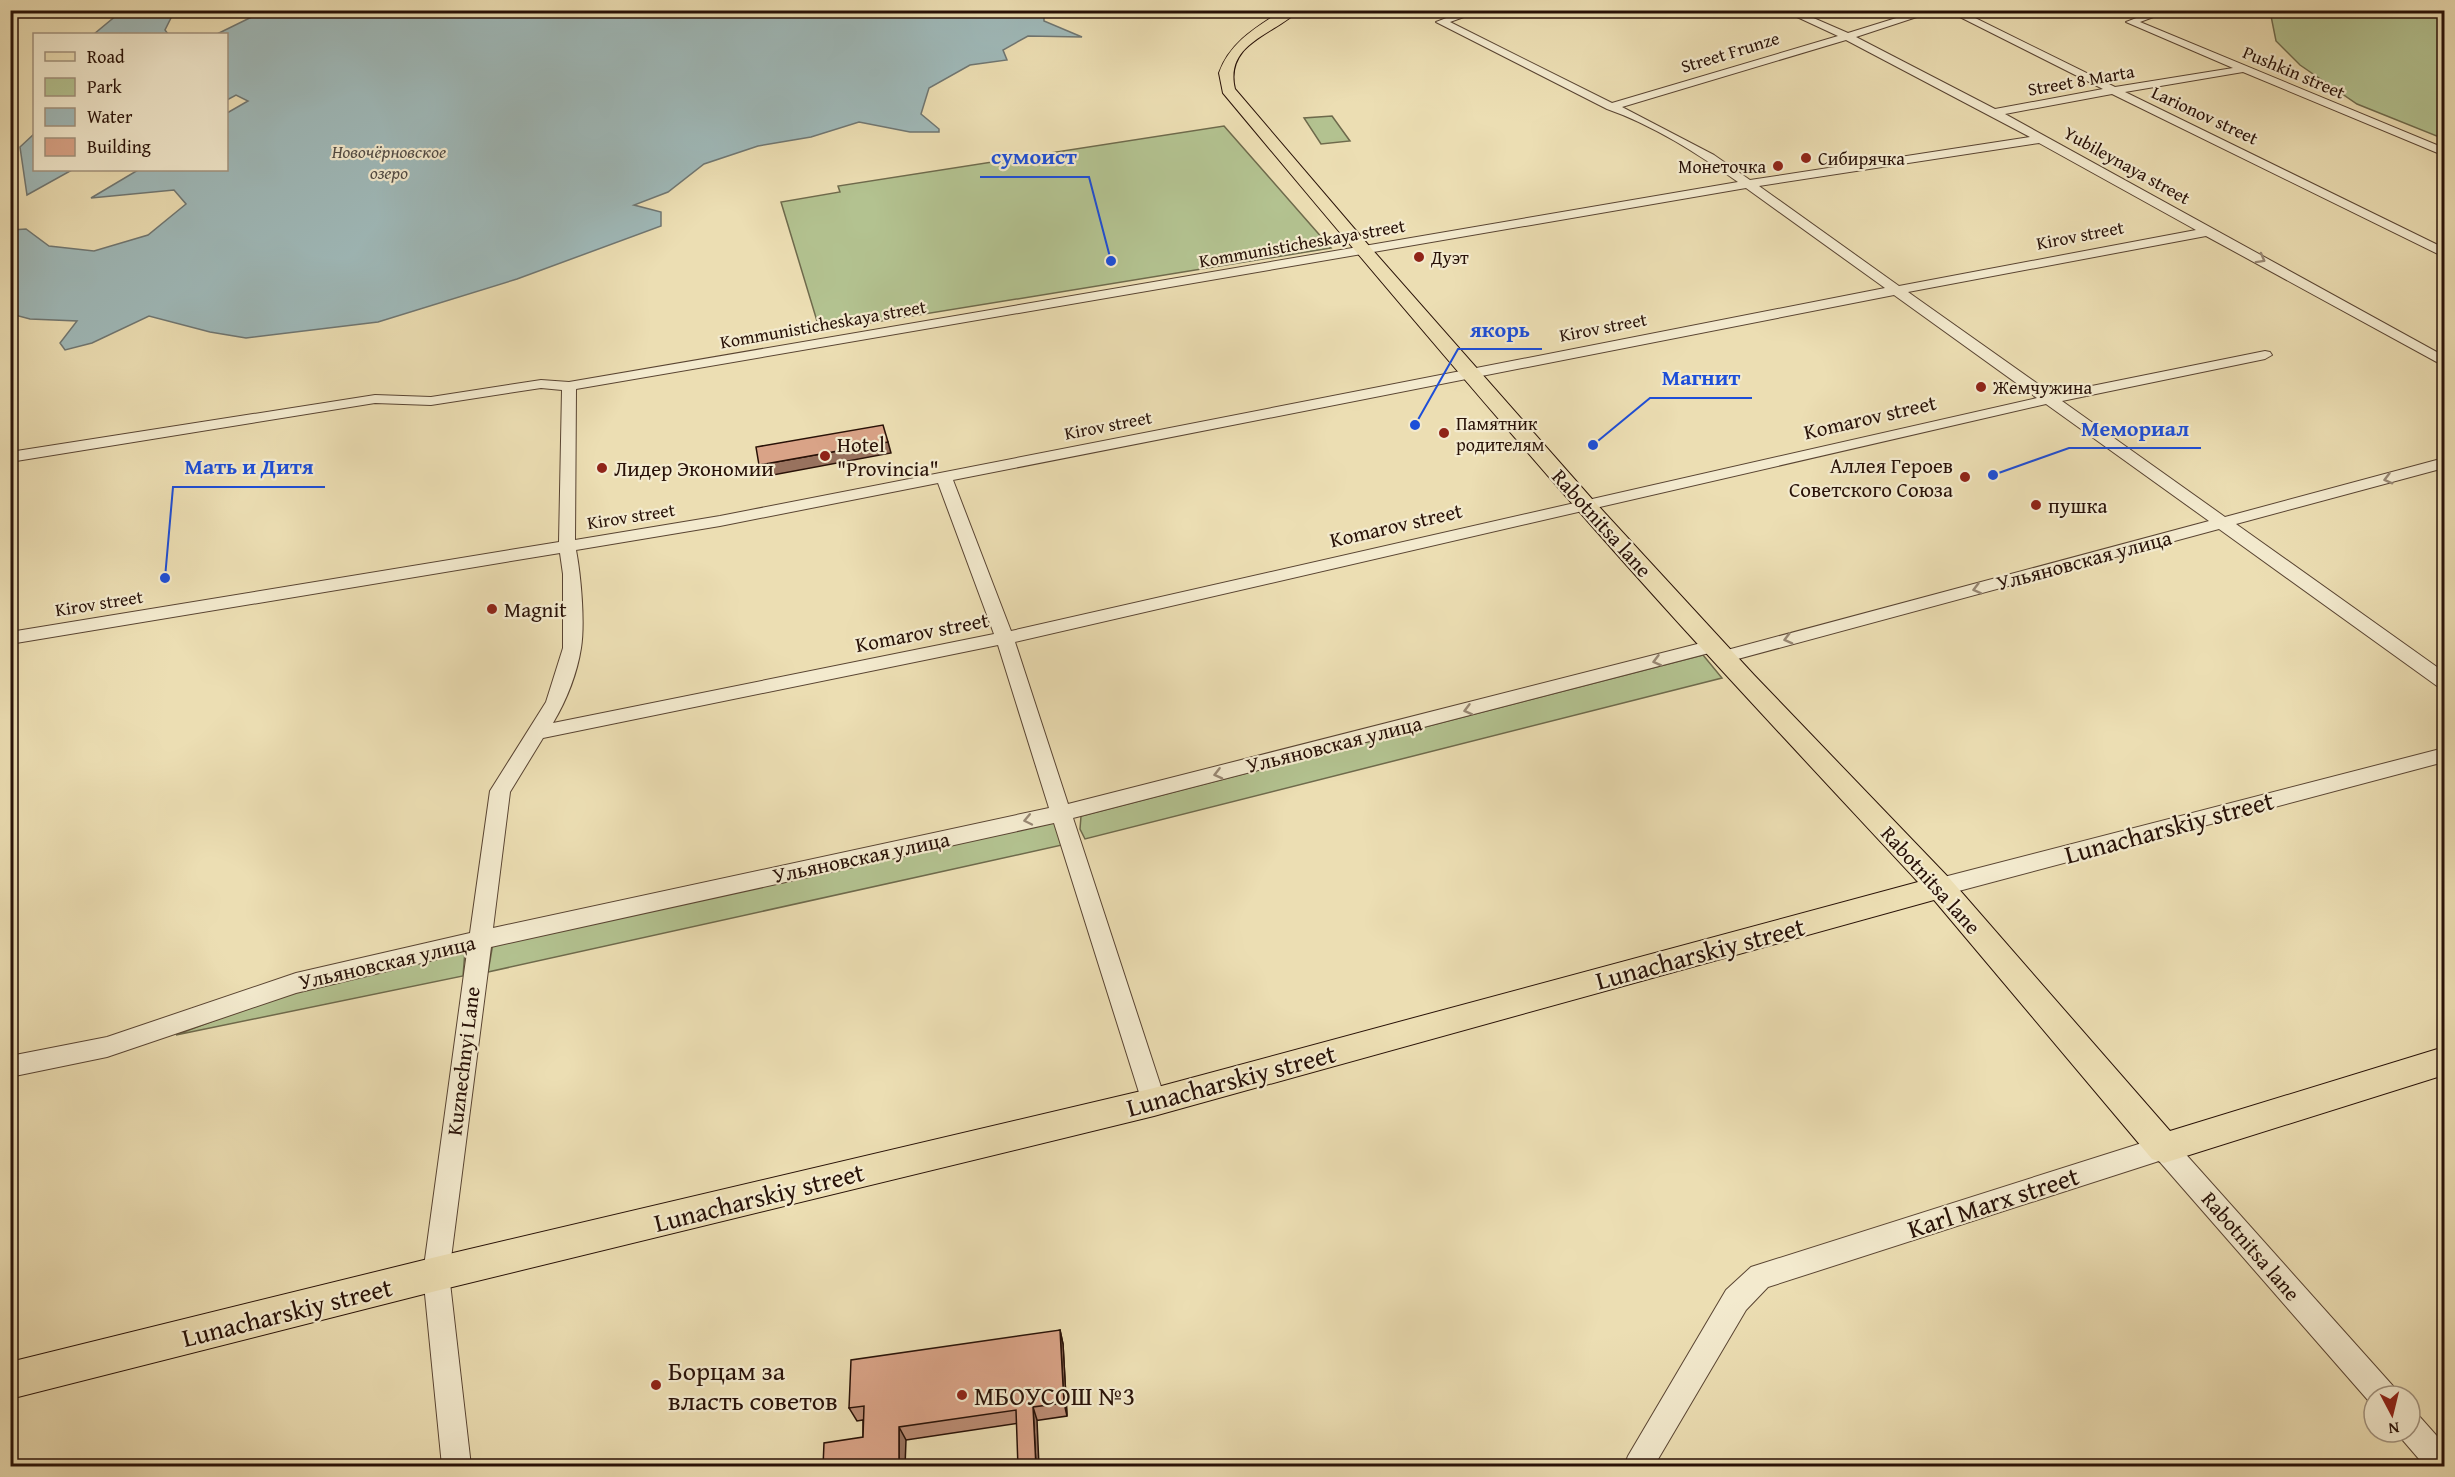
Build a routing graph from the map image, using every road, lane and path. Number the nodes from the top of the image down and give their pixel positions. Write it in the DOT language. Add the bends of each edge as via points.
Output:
graph roads {
  1 [pos="1293,10"];
  2 [pos="1479,10"];
  3 [pos="1786,10"];
  4 [pos="1934,10"];
  5 [pos="1950,10"];
  6 [pos="2168,10"];
  7 [pos="1845,35"];
  8 [pos="2245,69"];
  9 [pos="2109,91"];
  10 [pos="1640,97"];
  11 [pos="1611,106"];
  12 [pos="1629,113"];
  13 [pos="1994,113"];
  14 [pos="2041,139"];
  15 [pos="2445,152"];
  16 [pos="1749,184"];
  17 [pos="2210,231"];
  18 [pos="1364,251"];
  19 [pos="2445,254"];
  20 [pos="1896,290"];
  21 [pos="2265,355"];
  22 [pos="2445,362"];
  23 [pos="1470,373"];
  24 [pos="569,386"];
  25 [pos="2050,399"];
  26 [pos="10,457"];
  27 [pos="2445,464"];
  28 [pos="945,477"];
  29 [pos="1584,504"];
  30 [pos="2225,523"];
  31 [pos="567,546"];
  32 [pos="10,638"];
  33 [pos="1005,638"];
  34 [pos="1718,651"];
  35 [pos="2445,681"];
  36 [pos="535,733"];
  37 [pos="2445,755"];
  38 [pos="1062,813"];
  39 [pos="1940,887"];
  40 [pos="479,940"];
  41 [pos="2445,1061"];
  42 [pos="10,1067"];
  43 [pos="1154,1102"];
  44 [pos="2164,1148"];
  45 [pos="436,1274"];
  46 [pos="10,1381"];
  47 [pos="2372,1384"];
  48 [pos="2422,1440"];
  49 [pos="2445,1466"];
  50 [pos="457,1467"];
  51 [pos="1638,1467"];
  1 -- 18 [label="main road, Rabotnitsa lane" via="1250,38 1234,54 1225,73 1228,90"];
  2 -- 11 [label="street" via="1441,22"];
  3 -- 7 [label="street, Yubileynaya street"];
  4 -- 7 [label="street, Street Frunze"];
  5 -- 9 [label="street, Larionov street"];
  6 -- 8 [label="street, Pushkin street" via="2131,22"];
  7 -- 10 [label="street, Street Frunze"];
  7 -- 13 [label="street, Yubileynaya street"];
  8 -- 9 [label="street, Street 8 Marta"];
  8 -- 15 [label="street, Pushkin street"];
  9 -- 13 [label="street, Street 8 Marta"];
  9 -- 19 [label="street, Larionov street" via="2238,150"];
  10 -- 11 [label="street, Street Frunze"];
  10 -- 12 [label="street"];
  11 -- 12 [label="street"];
  12 -- 16 [label="street" via="1710,157"];
  13 -- 14 [label="street, Yubileynaya street"];
  14 -- 16 [label="street, Kommunisticheskaya street"];
  14 -- 17 [label="street, Yubileynaya street"];
  16 -- 18 [label="street, Kommunisticheskaya street"];
  16 -- 20 [label="street"];
  17 -- 20 [label="street, Kirov street"];
  17 -- 22 [label="street, Yubileynaya street, one-way"];
  18 -- 23 [label="main road, Rabotnitsa lane"];
  18 -- 24 [label="street, Kommunisticheskaya street"];
  20 -- 23 [label="street, Kirov street"];
  20 -- 25 [label="street"];
  21 -- 25 [label="street, Komarov street"];
  23 -- 28 [label="street, Kirov street"];
  23 -- 29 [label="main road, Rabotnitsa lane"];
  24 -- 26 [label="street, Kommunisticheskaya street" via="541,384 431,401 375,399"];
  24 -- 31 [label="street, Kuznechnyi Lane"];
  25 -- 29 [label="street, Komarov street"];
  25 -- 30 [label="street"];
  27 -- 30 [label="street, Ульяновская улица, one-way"];
  28 -- 31 [label="street, Kirov street"];
  28 -- 33 [label="street"];
  29 -- 33 [label="street, Komarov street"];
  29 -- 34 [label="main road, Rabotnitsa lane"];
  30 -- 34 [label="street, Ульяновская улица, one-way"];
  30 -- 35 [label="street"];
  31 -- 32 [label="street, Kirov street"];
  31 -- 36 [label="street, Kuznechnyi Lane" via="572,574 572,648 555,703"];
  33 -- 36 [label="street, Komarov street"];
  33 -- 38 [label="street"];
  34 -- 38 [label="street, Ульяновская улица, one-way"];
  34 -- 39 [label="main road, Rabotnitsa lane"];
  36 -- 40 [label="street, Kuznechnyi Lane" via="500,792"];
  37 -- 39 [label="street, Lunacharskiy street"];
  38 -- 40 [label="street, Ульяновская улица, one-way"];
  38 -- 43 [label="street"];
  39 -- 43 [label="main road, Lunacharskiy street"];
  39 -- 44 [label="main road, Rabotnitsa lane"];
  40 -- 42 [label="street, Ульяновская улица" via="296,983 107,1047"];
  40 -- 45 [label="street, Kuznechnyi Lane"];
  41 -- 44 [label="main road, Karl Marx street"];
  43 -- 45 [label="main road, Lunacharskiy street"];
  44 -- 47 [label="street, Rabotnitsa lane"];
  44 -- 51 [label="street, Karl Marx street" via="1760,1276 1736,1300"];
  45 -- 46 [label="main road, Lunacharskiy street"];
  45 -- 50 [label="street, Kuznechnyi Lane"];
  48 -- 49 [label="street"];
}
